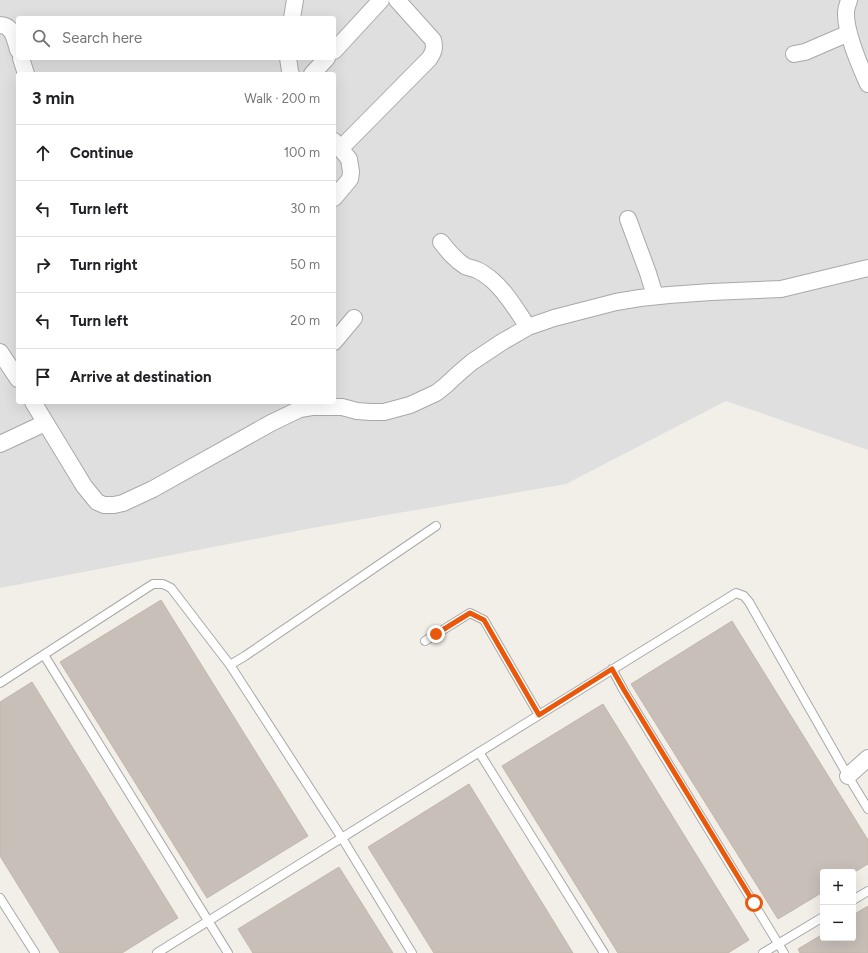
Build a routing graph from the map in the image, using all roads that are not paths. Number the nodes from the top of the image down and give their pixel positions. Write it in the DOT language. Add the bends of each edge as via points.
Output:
graph roads {
  1 [pos="295,0"];
  2 [pos="381,0"];
  3 [pos="397,0"];
  4 [pos="849,0"];
  5 [pos="292,16"];
  6 [pos="0,25"];
  7 [pos="849,33"];
  8 [pos="16,44"];
  9 [pos="336,49"];
  10 [pos="794,54"];
  11 [pos="21,60"];
  12 [pos="288,60"];
  13 [pos="325,60"];
  14 [pos="25,72"];
  15 [pos="290,72"];
  16 [pos="314,72"];
  17 [pos="868,84"];
  18 [pos="337,145"];
  19 [pos="336,196"];
  20 [pos="628,219"];
  21 [pos="440,242"];
  22 [pos="868,268"];
  23 [pos="655,296"];
  24 [pos="354,318"];
  25 [pos="528,327"];
  26 [pos="336,340"];
  27 [pos="0,352"];
  28 [pos="16,375"];
  29 [pos="34,404"];
  30 [pos="338,404"];
  31 [pos="45,423"];
  32 [pos="0,444"];
  33 [pos="436,526"];
  34 [pos="425,641"];
  35 [pos="44,654"];
  36 [pos="230,665"];
  37 [pos="612,669"];
  38 [pos="0,683"];
  39 [pos="539,715"];
  40 [pos="479,752"];
  41 [pos="868,758"];
  42 [pos="848,776"];
  43 [pos="868,809"];
  44 [pos="342,838"];
  45 [pos="868,891"];
  46 [pos="0,898"];
  47 [pos="856,898"];
  48 [pos="820,919"];
  49 [pos="208,921"];
  50 [pos="778,943"];
  51 [pos="35,953"];
  52 [pos="157,953"];
  53 [pos="228,953"];
  54 [pos="412,953"];
  55 [pos="604,953"];
  56 [pos="762,953"];
  57 [pos="784,953"];
  1 -- 5 [label="street"];
  2 -- 9 [label="street"];
  3 -- 18 [label="street" via="432,40 433,54"];
  4 -- 7 [label="street" via="846,12"];
  6 -- 8 [label="street" via="4,25 12,32"];
  7 -- 10 [label="street" via="805,52"];
  7 -- 17 [label="street"];
  11 -- 14 [label="street"];
  12 -- 15 [label="street"];
  13 -- 16 [label="street"];
  18 -- 19 [label="street" via="349,160 351,172 350,179"];
  20 -- 23 [label="street"];
  21 -- 25 [label="street" via="459,262 484,273 493,281"];
  22 -- 23 [label="street" via="781,289"];
  23 -- 25 [label="street" via="616,302"];
  24 -- 26 [label="street"];
  25 -- 30 [label="street" via="485,352 436,393 410,405 384,412 371,412"];
  27 -- 28 [label="street"];
  29 -- 31 [label="street"];
  30 -- 31 [label="street" via="300,409 153,489 114,505 97,502 84,486"];
  31 -- 32 [label="street"];
  33 -- 36 [label="lane"];
  34 -- 39 [label="lane" via="470,613 484,620"];
  35 -- 36 [label="lane" via="153,584 163,584 172,588"];
  35 -- 38 [label="lane"];
  35 -- 49 [label="lane"];
  36 -- 44 [label="lane"];
  37 -- 39 [label="lane"];
  37 -- 42 [label="lane" via="736,593 744,596"];
  37 -- 50 [label="lane"];
  39 -- 40 [label="lane"];
  40 -- 44 [label="lane"];
  40 -- 55 [label="lane"];
  41 -- 42 [label="street"];
  42 -- 43 [label="lane"];
  44 -- 49 [label="lane"];
  44 -- 54 [label="lane"];
  45 -- 47 [label="lane"];
  46 -- 51 [label="lane"];
  48 -- 50 [label="lane"];
  49 -- 52 [label="lane"];
  49 -- 53 [label="lane"];
  50 -- 56 [label="lane"];
  50 -- 57 [label="lane"];
}
